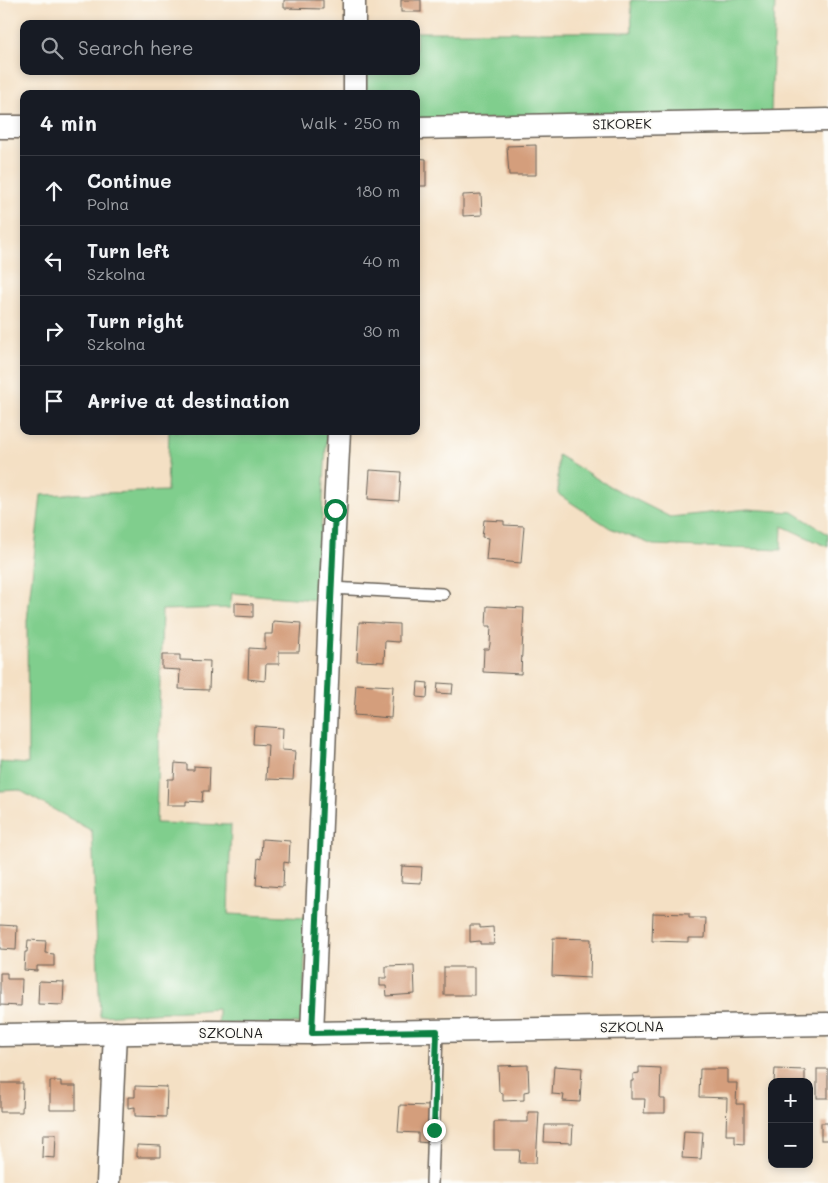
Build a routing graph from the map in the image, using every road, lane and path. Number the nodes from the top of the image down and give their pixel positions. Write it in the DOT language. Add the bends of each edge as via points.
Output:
graph roads {
  1 [pos="354,0"];
  2 [pos="354,20"];
  3 [pos="355,75"];
  4 [pos="355,90"];
  5 [pos="828,120"];
  6 [pos="0,127"];
  7 [pos="20,127"];
  8 [pos="420,128"];
  9 [pos="339,435"];
  10 [pos="331,588"];
  11 [pos="442,594"];
  12 [pos="828,1024"];
  13 [pos="437,1031"];
  14 [pos="116,1033"];
  15 [pos="312,1033"];
  16 [pos="0,1035"];
  17 [pos="108,1183"];
  18 [pos="432,1183"];
  1 -- 2 [label="street"];
  3 -- 4 [label="street"];
  5 -- 8 [label="street, SIKOREK"];
  6 -- 7 [label="street"];
  9 -- 10 [label="street"];
  10 -- 11 [label="lane"];
  10 -- 15 [label="street"];
  12 -- 13 [label="street, SZKOLNA"];
  13 -- 15 [label="street, SZKOLNA"];
  13 -- 18 [label="lane"];
  14 -- 15 [label="street, SZKOLNA"];
  14 -- 16 [label="street, SZKOLNA"];
  14 -- 17 [label="street"];
}
